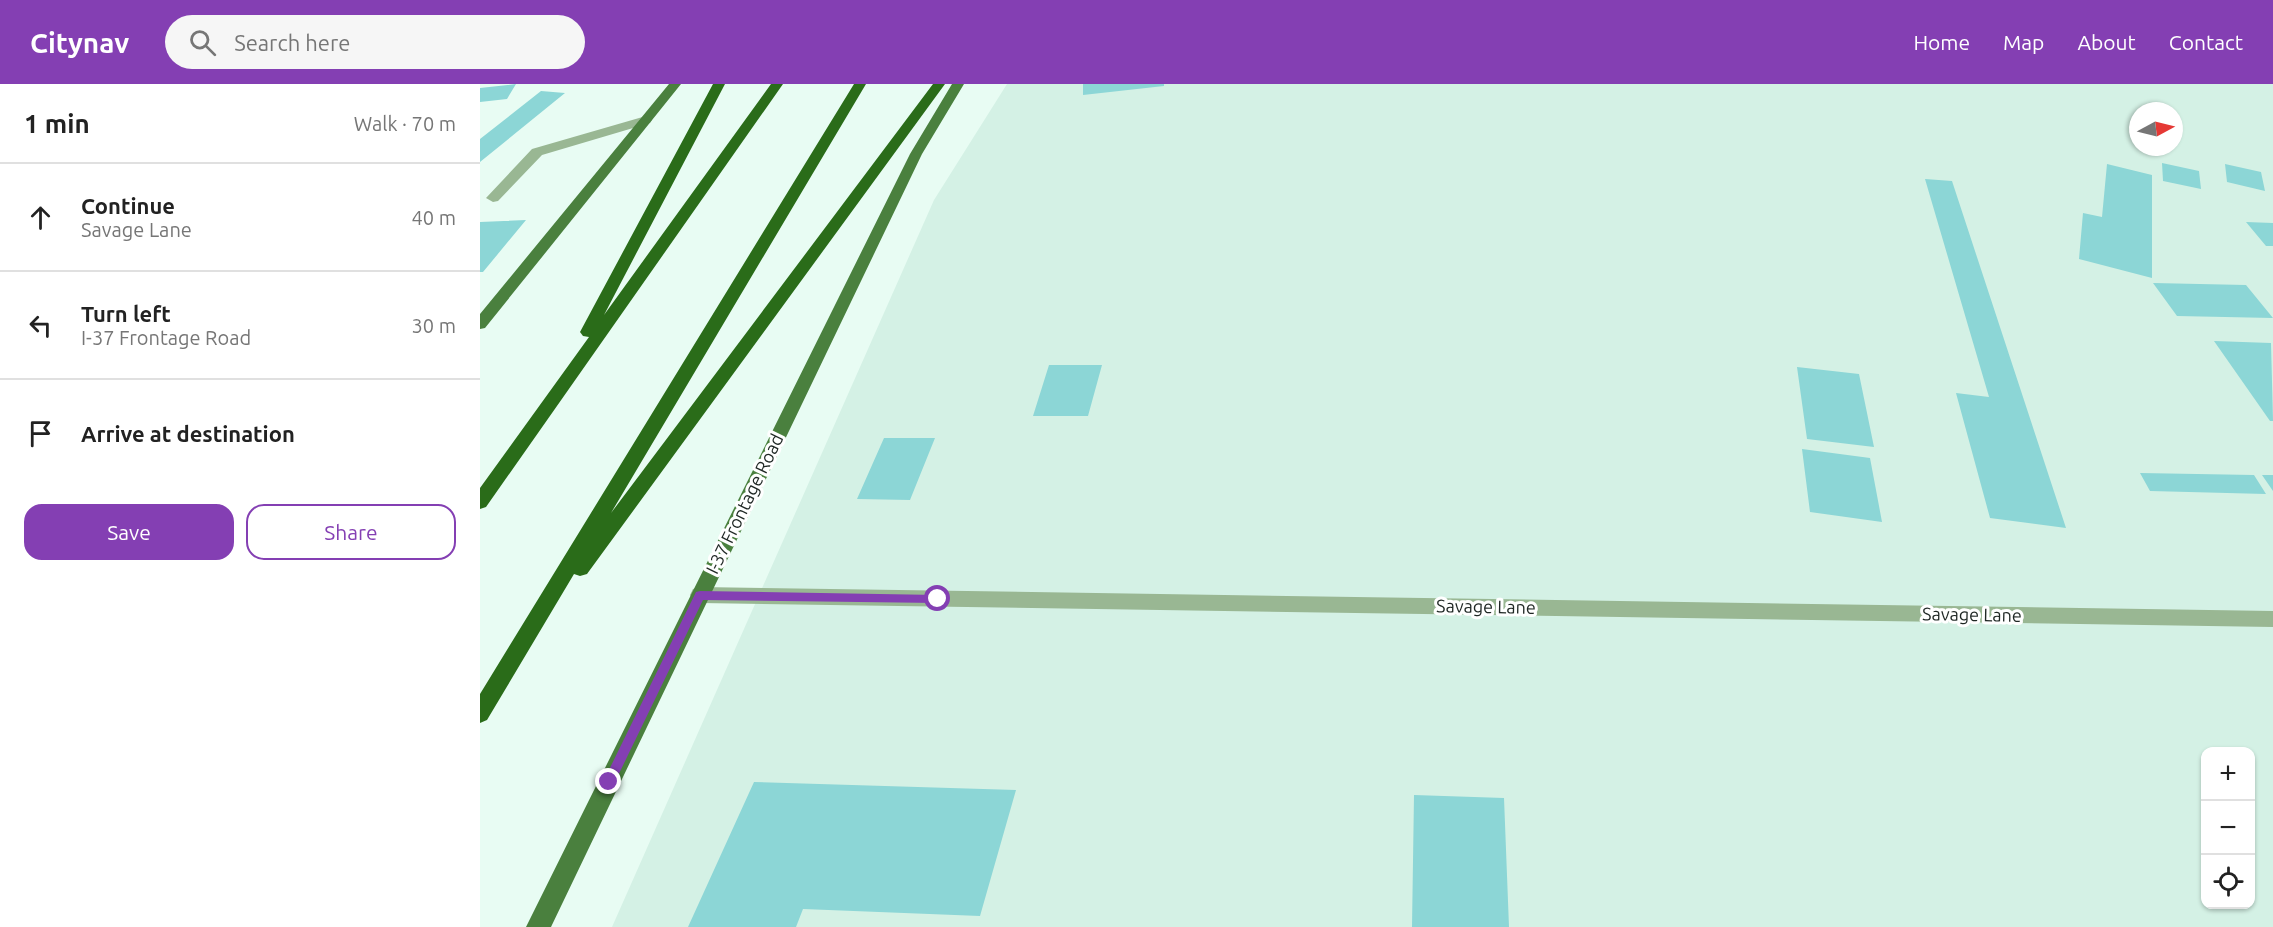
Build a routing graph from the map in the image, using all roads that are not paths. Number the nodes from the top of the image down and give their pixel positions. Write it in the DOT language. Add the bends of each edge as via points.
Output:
graph roads {
  1 [pos="675,84"];
  2 [pos="719,84"];
  3 [pos="777,84"];
  4 [pos="860,84"];
  5 [pos="939,84"];
  6 [pos="957,84"];
  7 [pos="646,120"];
  8 [pos="494,198"];
  9 [pos="480,324"];
  10 [pos="555,394"];
  11 [pos="480,502"];
  12 [pos="700,595"];
  13 [pos="2273,619"];
  14 [pos="515,656"];
  15 [pos="480,713"];
  16 [pos="538,927"];
  1 -- 7 [label="main road"];
  2 -- 10 [label="highway"];
  3 -- 10 [label="highway"];
  4 -- 14 [label="highway"];
  5 -- 14 [label="highway"];
  6 -- 12 [label="main road, I-37 Frontage Road" via="916,154"];
  7 -- 8 [label="street" via="537,152"];
  7 -- 9 [label="main road"];
  10 -- 11 [label="highway"];
  12 -- 13 [label="street, Savage Lane"];
  12 -- 16 [label="main road, I-37 Frontage Road"];
  14 -- 15 [label="highway"];
}
